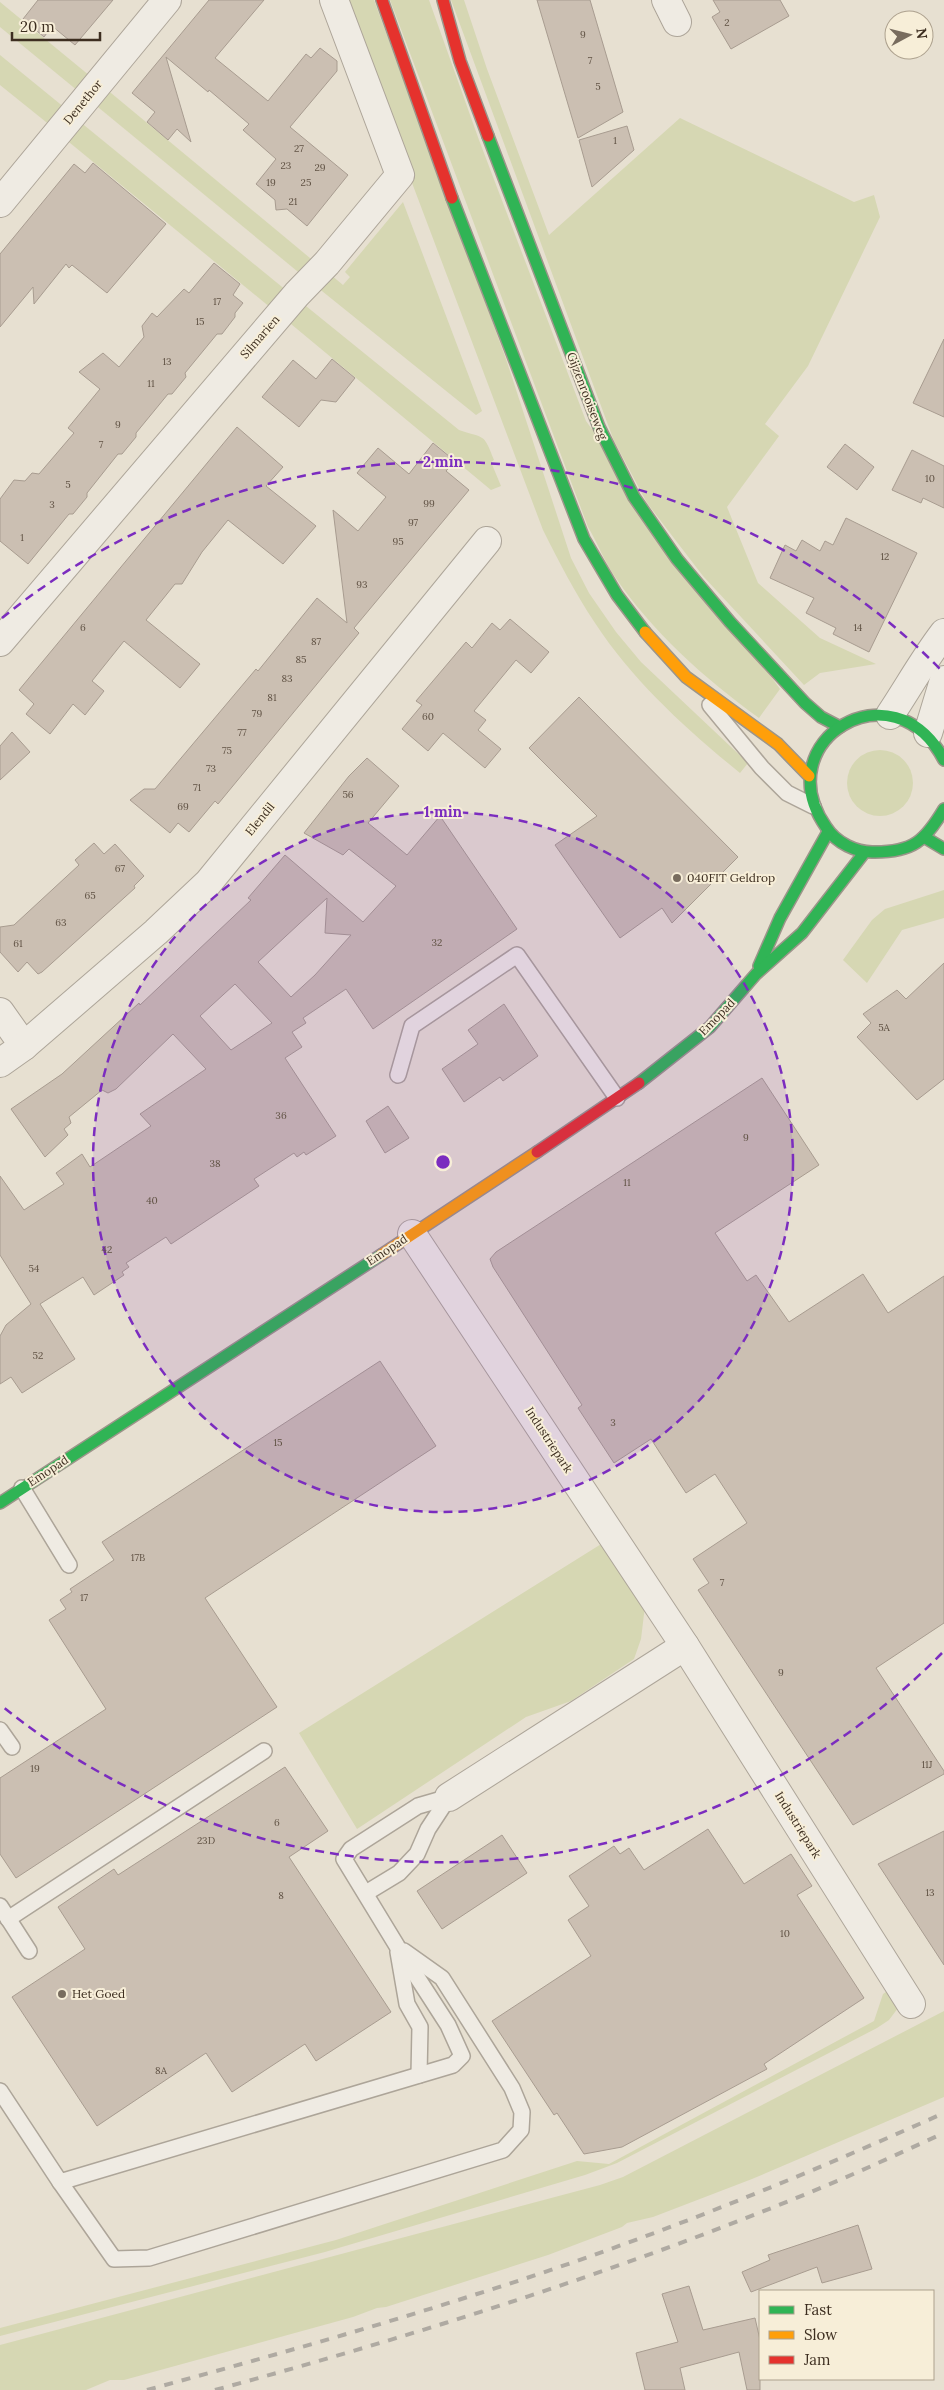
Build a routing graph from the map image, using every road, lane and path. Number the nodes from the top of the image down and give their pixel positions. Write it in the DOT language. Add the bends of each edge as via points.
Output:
graph roads {
  1 [pos="167,0"];
  2 [pos="334,0"];
  3 [pos="382,0"];
  4 [pos="443,0"];
  5 [pos="0,203"];
  6 [pos="487,541"];
  7 [pos="944,633"];
  8 [pos="0,642"];
  9 [pos="686,677"];
  10 [pos="944,680"];
  11 [pos="890,715"];
  12 [pos="840,727"];
  13 [pos="928,734"];
  14 [pos="944,760"];
  15 [pos="809,776"];
  16 [pos="812,806"];
  17 [pos="944,809"];
  18 [pos="828,832"];
  19 [pos="924,837"];
  20 [pos="944,849"];
  21 [pos="864,853"];
  22 [pos="756,974"];
  23 [pos="0,1012"];
  24 [pos="24,1046"];
  25 [pos="0,1063"];
  26 [pos="398,1075"];
  27 [pos="617,1098"];
  28 [pos="412,1234"];
  29 [pos="22,1488"];
  30 [pos="0,1503"];
  31 [pos="69,1565"];
  32 [pos="685,1646"];
  33 [pos="0,1730"];
  34 [pos="12,1747"];
  35 [pos="264,1751"];
  36 [pos="449,1797"];
  37 [pos="366,1893"];
  38 [pos="4,1912"];
  39 [pos="397,1946"];
  40 [pos="29,1951"];
  41 [pos="911,2004"];
  42 [pos="419,2076"];
  43 [pos="0,2091"];
  44 [pos="60,2182"];
  1 -- 5 [label="street, Denethor"];
  2 -- 8 [label="street, Silmarien" via="400,175"];
  3 -- 9 [label="main road" via="443,174 584,539 617,595 651,640"];
  4 -- 12 [label="main road, Gijzenrooiseweg" via="470,89 599,427 626,484 659,536 703,592 805,703"];
  6 -- 24 [label="street, Elendil" via="208,883"];
  7 -- 11 [label="street" via="925,657"];
  9 -- 15 [label="main road" via="778,744"];
  9 -- 16 [label="lane" via="762,768 787,793"];
  10 -- 13 [label="street"];
  11 -- 12 [label="main road" via="858,718"];
  11 -- 13 [label="main road" via="907,720"];
  12 -- 15 [label="main road" via="820,748"];
  13 -- 14 [label="main road"];
  15 -- 16 [label="main road"];
  16 -- 18 [label="main road"];
  17 -- 19 [label="main road"];
  18 -- 21 [label="main road" via="845,846"];
  18 -- 22 [label="main road, Emopad" via="780,918"];
  19 -- 20 [label="main road"];
  19 -- 21 [label="main road" via="903,850"];
  21 -- 22 [label="main road, Emopad" via="802,932"];
  22 -- 27 [label="main road, Emopad" via="710,1027"];
  23 -- 24 [label="street"];
  24 -- 25 [label="street, Elendil"];
  26 -- 27 [label="lane" via="412,1026 517,954"];
  27 -- 28 [label="main road, Emopad"];
  28 -- 29 [label="main road, Emopad"];
  28 -- 32 [label="street, Industriepark"];
  29 -- 30 [label="main road, Emopad"];
  29 -- 31 [label="lane"];
  32 -- 36 [label="street"];
  32 -- 41 [label="street, Industriepark"];
  33 -- 34 [label="lane"];
  35 -- 38 [label="lane"];
  36 -- 37 [label="lane" via="428,1828 417,1854 399,1873"];
  36 -- 37 [label="lane" via="418,1806 351,1849 344,1859"];
  37 -- 39 [label="lane"];
  38 -- 40 [label="lane"];
  39 -- 42 [label="lane" via="407,2004 420,2026"];
  39 -- 42 [label="lane" via="448,2024 462,2056 453,2065"];
  39 -- 44 [label="lane" via="442,1978 512,2088 522,2112 521,2130 503,2150 149,2258 114,2259"];
  42 -- 44 [label="lane"];
  43 -- 44 [label="lane"];
}
